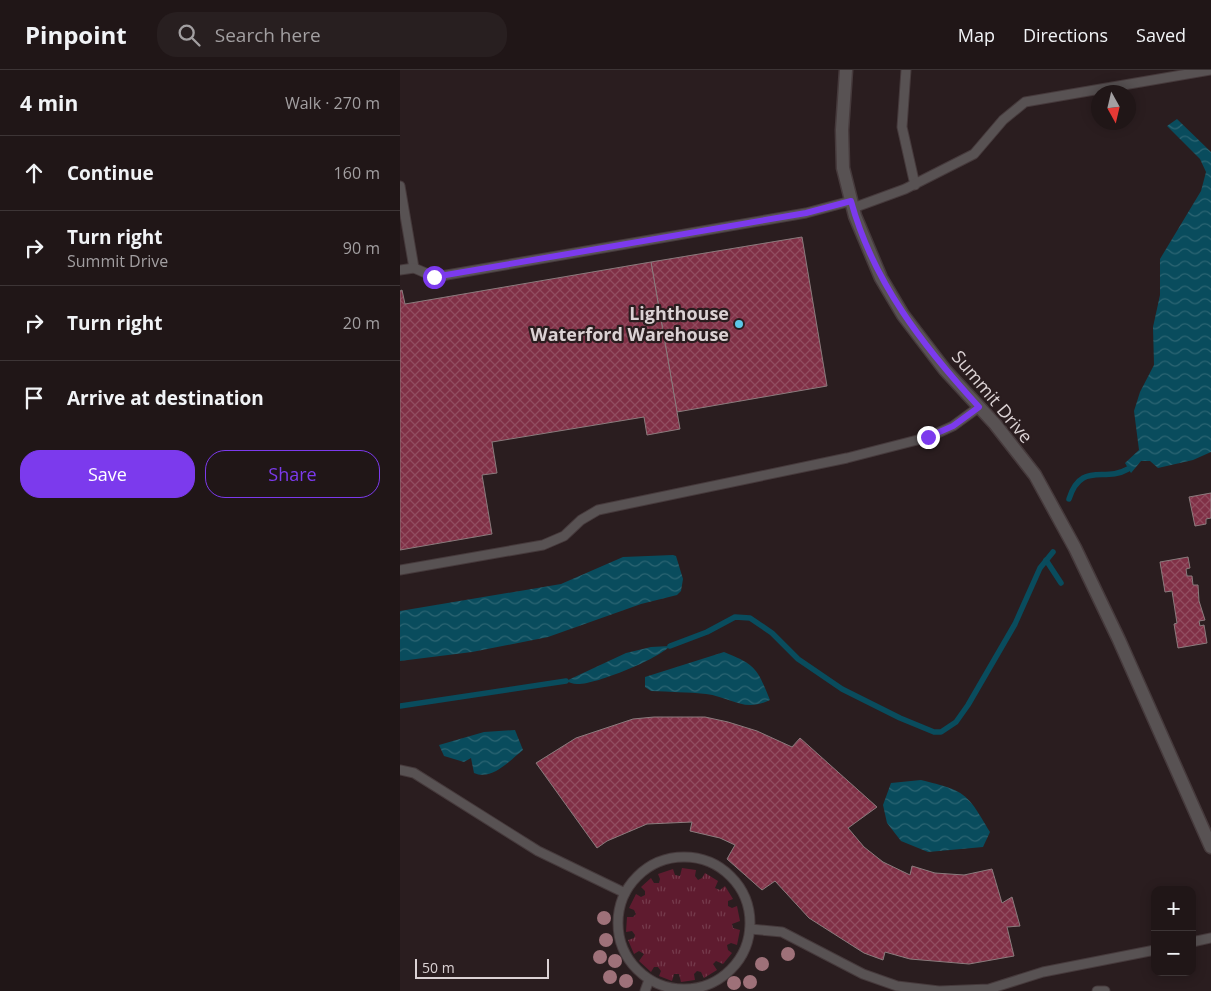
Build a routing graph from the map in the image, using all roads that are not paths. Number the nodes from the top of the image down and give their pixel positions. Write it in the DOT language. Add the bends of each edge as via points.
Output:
graph roads {
  1 [pos="846,70"];
  2 [pos="906,70"];
  3 [pos="1211,70"];
  4 [pos="915,185"];
  5 [pos="400,186"];
  6 [pos="852,204"];
  7 [pos="414,268"];
  8 [pos="400,270"];
  9 [pos="979,407"];
  10 [pos="400,570"];
  11 [pos="400,770"];
  12 [pos="1211,847"];
  13 [pos="625,893"];
  14 [pos="750,929"];
  15 [pos="1211,938"];
  16 [pos="1196,941"];
  17 [pos="1151,951"];
  18 [pos="649,980"];
  19 [pos="675,990"];
  20 [pos="645,991"];
  21 [pos="1097,991"];
  22 [pos="1105,991"];
  1 -- 6 [label="street, Summit Drive" via="843,168"];
  2 -- 4 [label="lane" via="902,127"];
  3 -- 4 [label="lane" via="1024,102 1003,120 974,154"];
  4 -- 6 [label="lane"];
  5 -- 7 [label="lane"];
  6 -- 7 [label="lane" via="434,277"];
  6 -- 9 [label="street, Summit Drive" via="881,278 903,315 945,370"];
  7 -- 8 [label="lane"];
  9 -- 10 [label="lane" via="953,426 928,437 847,458 598,510 564,536 543,545"];
  9 -- 12 [label="street, Summit Drive" via="1035,475 1075,548"];
  11 -- 13 [label="lane" via="414,773 538,851"];
  13 -- 14 [label="lane" via="641,872 664,860 676,857 702,860 725,872 742,891"];
  13 -- 18 [label="lane" via="618,912 620,942 634,968"];
  14 -- 17 [label="lane" via="782,932 863,974 897,986 939,991 989,989 1043,972"];
  14 -- 19 [label="lane" via="740,959 725,975 702,987"];
  15 -- 16 [label="lane"];
  18 -- 19 [label="lane"];
  18 -- 20 [label="lane"];
  21 -- 22 [label="lane"];
}
